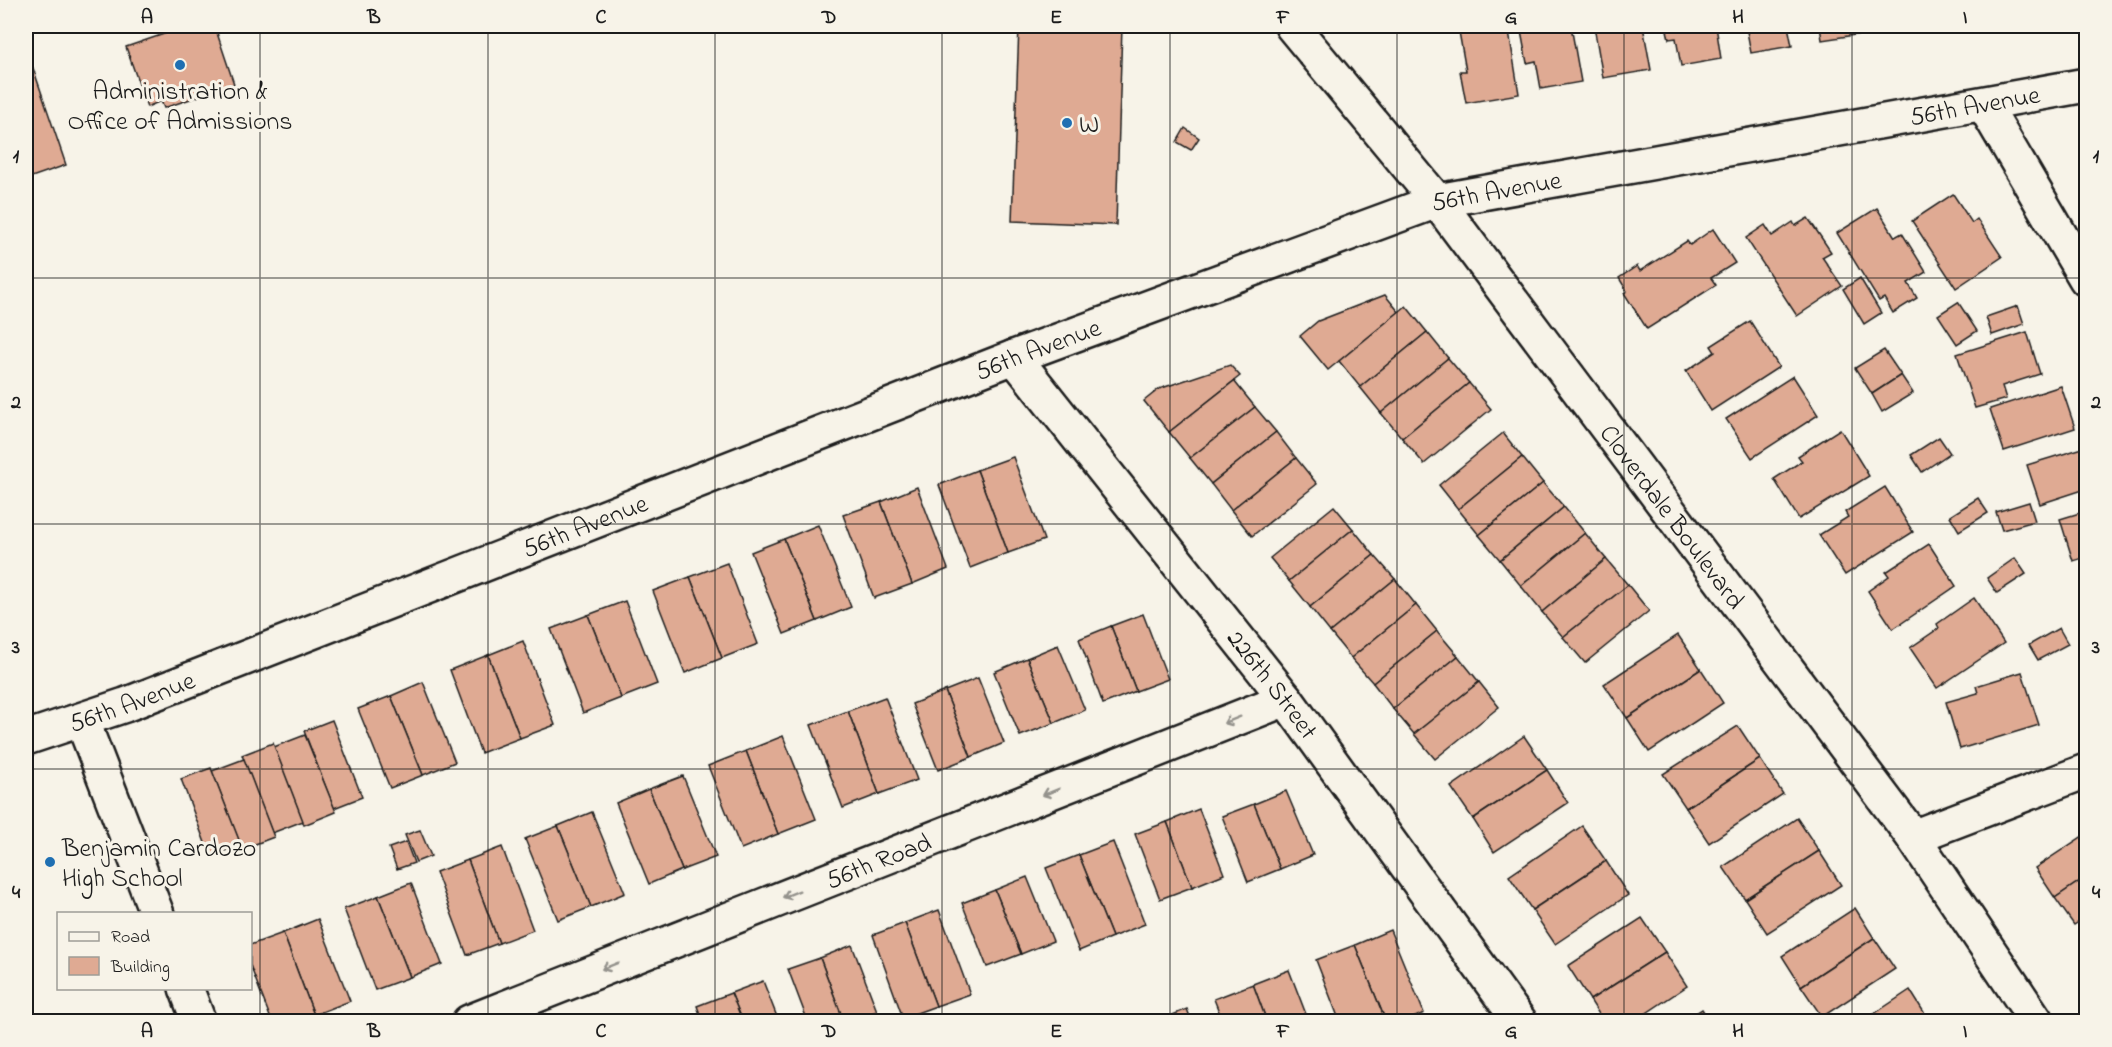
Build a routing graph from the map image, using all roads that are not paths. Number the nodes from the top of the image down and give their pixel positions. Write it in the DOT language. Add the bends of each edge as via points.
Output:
graph roads {
  1 [pos="1292,26"];
  2 [pos="2086,85"];
  3 [pos="1983,105"];
  4 [pos="1437,201"];
  5 [pos="2086,279"];
  6 [pos="1014,357"];
  7 [pos="1287,699"];
  8 [pos="82,720"];
  9 [pos="26,738"];
  10 [pos="2086,771"];
  11 [pos="1913,837"];
  12 [pos="156,912"];
  13 [pos="187,990"];
  14 [pos="199,1022"];
  15 [pos="469,1022"];
  16 [pos="1520,1022"];
  17 [pos="2037,1022"];
  1 -- 4 [label="street, Cloverdale Boulevard"];
  2 -- 3 [label="street, 56th Avenue"];
  3 -- 4 [label="street, 56th Avenue"];
  3 -- 5 [label="street"];
  4 -- 6 [label="street, 56th Avenue"];
  4 -- 11 [label="street, Cloverdale Boulevard"];
  6 -- 7 [label="street, 226th Street"];
  6 -- 8 [label="street, 56th Avenue"];
  7 -- 15 [label="street, 56th Road, one-way"];
  7 -- 16 [label="street, 226th Street"];
  8 -- 9 [label="street, 56th Avenue"];
  8 -- 12 [label="street"];
  10 -- 11 [label="street"];
  11 -- 17 [label="street, Cloverdale Boulevard"];
  13 -- 14 [label="street"];
}
